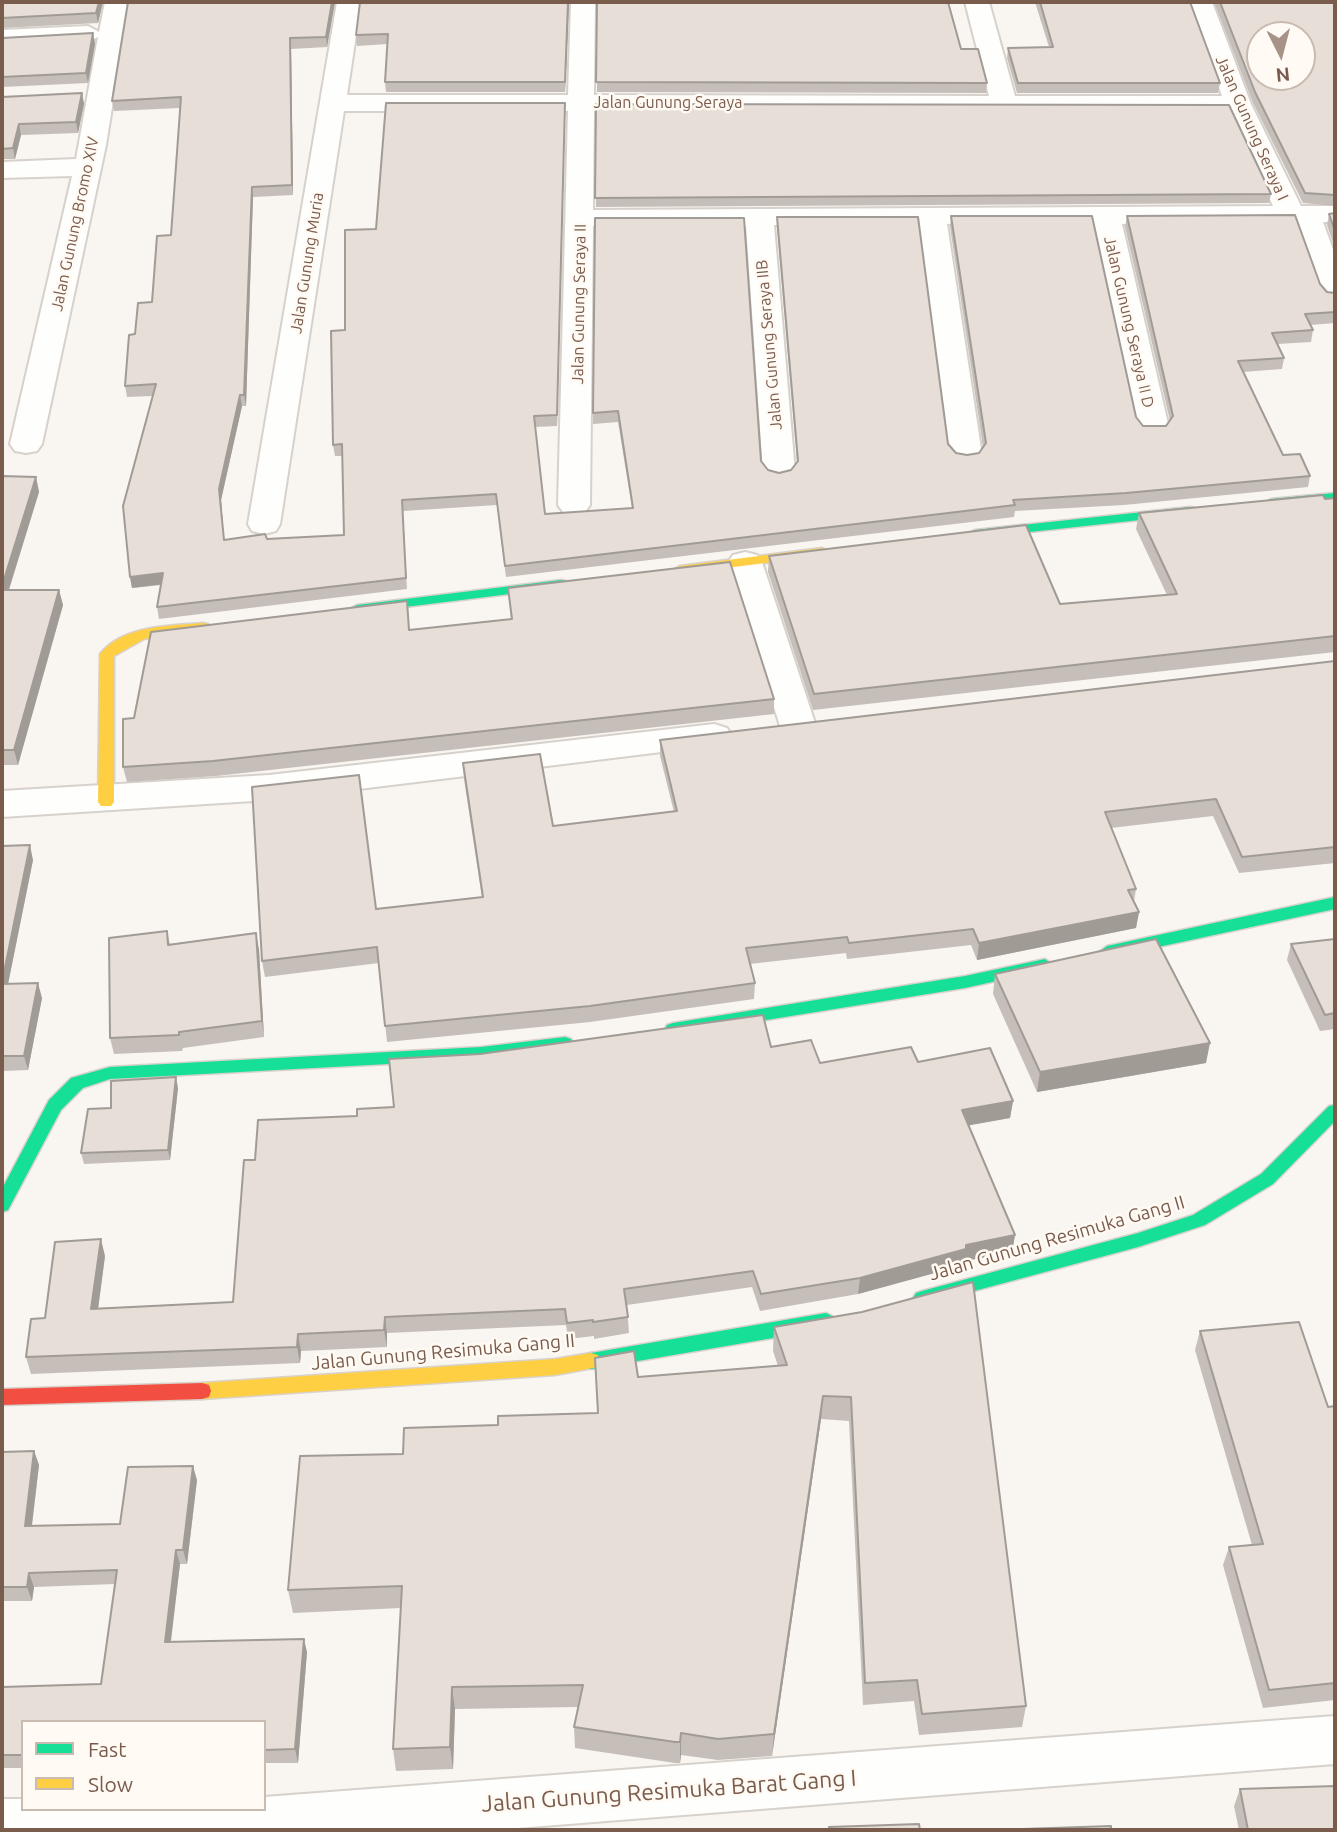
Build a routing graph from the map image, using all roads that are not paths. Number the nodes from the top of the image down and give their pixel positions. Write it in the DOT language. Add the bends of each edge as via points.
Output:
graph roads {
  1 [pos="117,2"];
  2 [pos="349,2"];
  3 [pos="583,2"];
  4 [pos="608,2"];
  5 [pos="976,2"];
  6 [pos="1200,2"];
  7 [pos="111,33"];
  8 [pos="2,38"];
  9 [pos="333,103"];
  10 [pos="582,103"];
  11 [pos="1004,103"];
  12 [pos="1238,104"];
  13 [pos="88,167"];
  14 [pos="2,170"];
  15 [pos="1299,214"];
  16 [pos="1335,214"];
  17 [pos="1106,217"];
  18 [pos="582,218"];
  19 [pos="759,218"];
  20 [pos="932,218"];
  21 [pos="1335,294"];
  22 [pos="1153,428"];
  23 [pos="26,444"];
  24 [pos="966,455"];
  25 [pos="779,472"];
  26 [pos="1335,497"];
  27 [pos="1259,504"];
  28 [pos="574,505"];
  29 [pos="1204,509"];
  30 [pos="264,524"];
  31 [pos="960,536"];
  32 [pos="839,550"];
  33 [pos="745,562"];
  34 [pos="662,572"];
  35 [pos="579,582"];
  36 [pos="344,610"];
  37 [pos="219,625"];
  38 [pos="106,802"];
  39 [pos="2,804"];
  40 [pos="1335,903"];
  41 [pos="1097,954"];
  42 [pos="1057,962"];
  43 [pos="658,1031"];
  44 [pos="576,1041"];
  45 [pos="1335,1111"];
  46 [pos="2,1205"];
  47 [pos="912,1301"];
  48 [pos="846,1318"];
  49 [pos="2,1397"];
  50 [pos="1335,1740"];
  51 [pos="2,1824"];
  52 [pos="223,1828"];
  1 -- 7 [label="street, Jalan Gunung Bromo XIV"];
  2 -- 9 [label="street, Jalan Gunung Muria"];
  3 -- 4 [label="street"];
  3 -- 10 [label="street, Jalan Gunung Seraya II"];
  5 -- 11 [label="street"];
  6 -- 12 [label="street, Jalan Gunung Seraya I"];
  7 -- 8 [label="street"];
  7 -- 13 [label="street, Jalan Gunung Bromo XIV" via="90,93"];
  9 -- 10 [label="street, Jalan Gunung Seraya"];
  9 -- 30 [label="street, Jalan Gunung Muria"];
  10 -- 11 [label="street, Jalan Gunung Seraya"];
  10 -- 18 [label="street, Jalan Gunung Seraya II"];
  11 -- 12 [label="street, Jalan Gunung Seraya"];
  12 -- 15 [label="street, Jalan Gunung Seraya I"];
  13 -- 14 [label="street"];
  13 -- 23 [label="street, Jalan Gunung Bromo XIV"];
  15 -- 16 [label="street"];
  15 -- 17 [label="street"];
  15 -- 21 [label="street, Jalan Gunung Seraya I"];
  17 -- 20 [label="street"];
  17 -- 22 [label="street, Jalan Gunung Seraya II D"];
  18 -- 19 [label="street"];
  18 -- 28 [label="street, Jalan Gunung Seraya II"];
  19 -- 20 [label="street"];
  19 -- 25 [label="street, Jalan Gunung Seraya IIB"];
  20 -- 24 [label="street"];
  26 -- 27 [label="street"];
  29 -- 31 [label="street"];
  32 -- 33 [label="street"];
  33 -- 34 [label="street"];
  33 -- 38 [label="street" via="784,728"];
  35 -- 36 [label="street"];
  37 -- 38 [label="street" via="138,635 115,644 107,654"];
  38 -- 39 [label="street"];
  40 -- 41 [label="street"];
  42 -- 43 [label="street" via="965,982"];
  44 -- 46 [label="street" via="481,1053 110,1073 77,1083 55,1105"];
  45 -- 47 [label="street, Jalan Gunung Resimuka Gang II" via="1267,1179 1199,1220"];
  48 -- 49 [label="street, Jalan Gunung Resimuka Gang II" via="555,1367 224,1390"];
  50 -- 52 [label="street, Jalan Gunung Resimuka Barat Gang I"];
  51 -- 52 [label="street, Jalan Gunung Resimuka Barat Gang I"];
}
